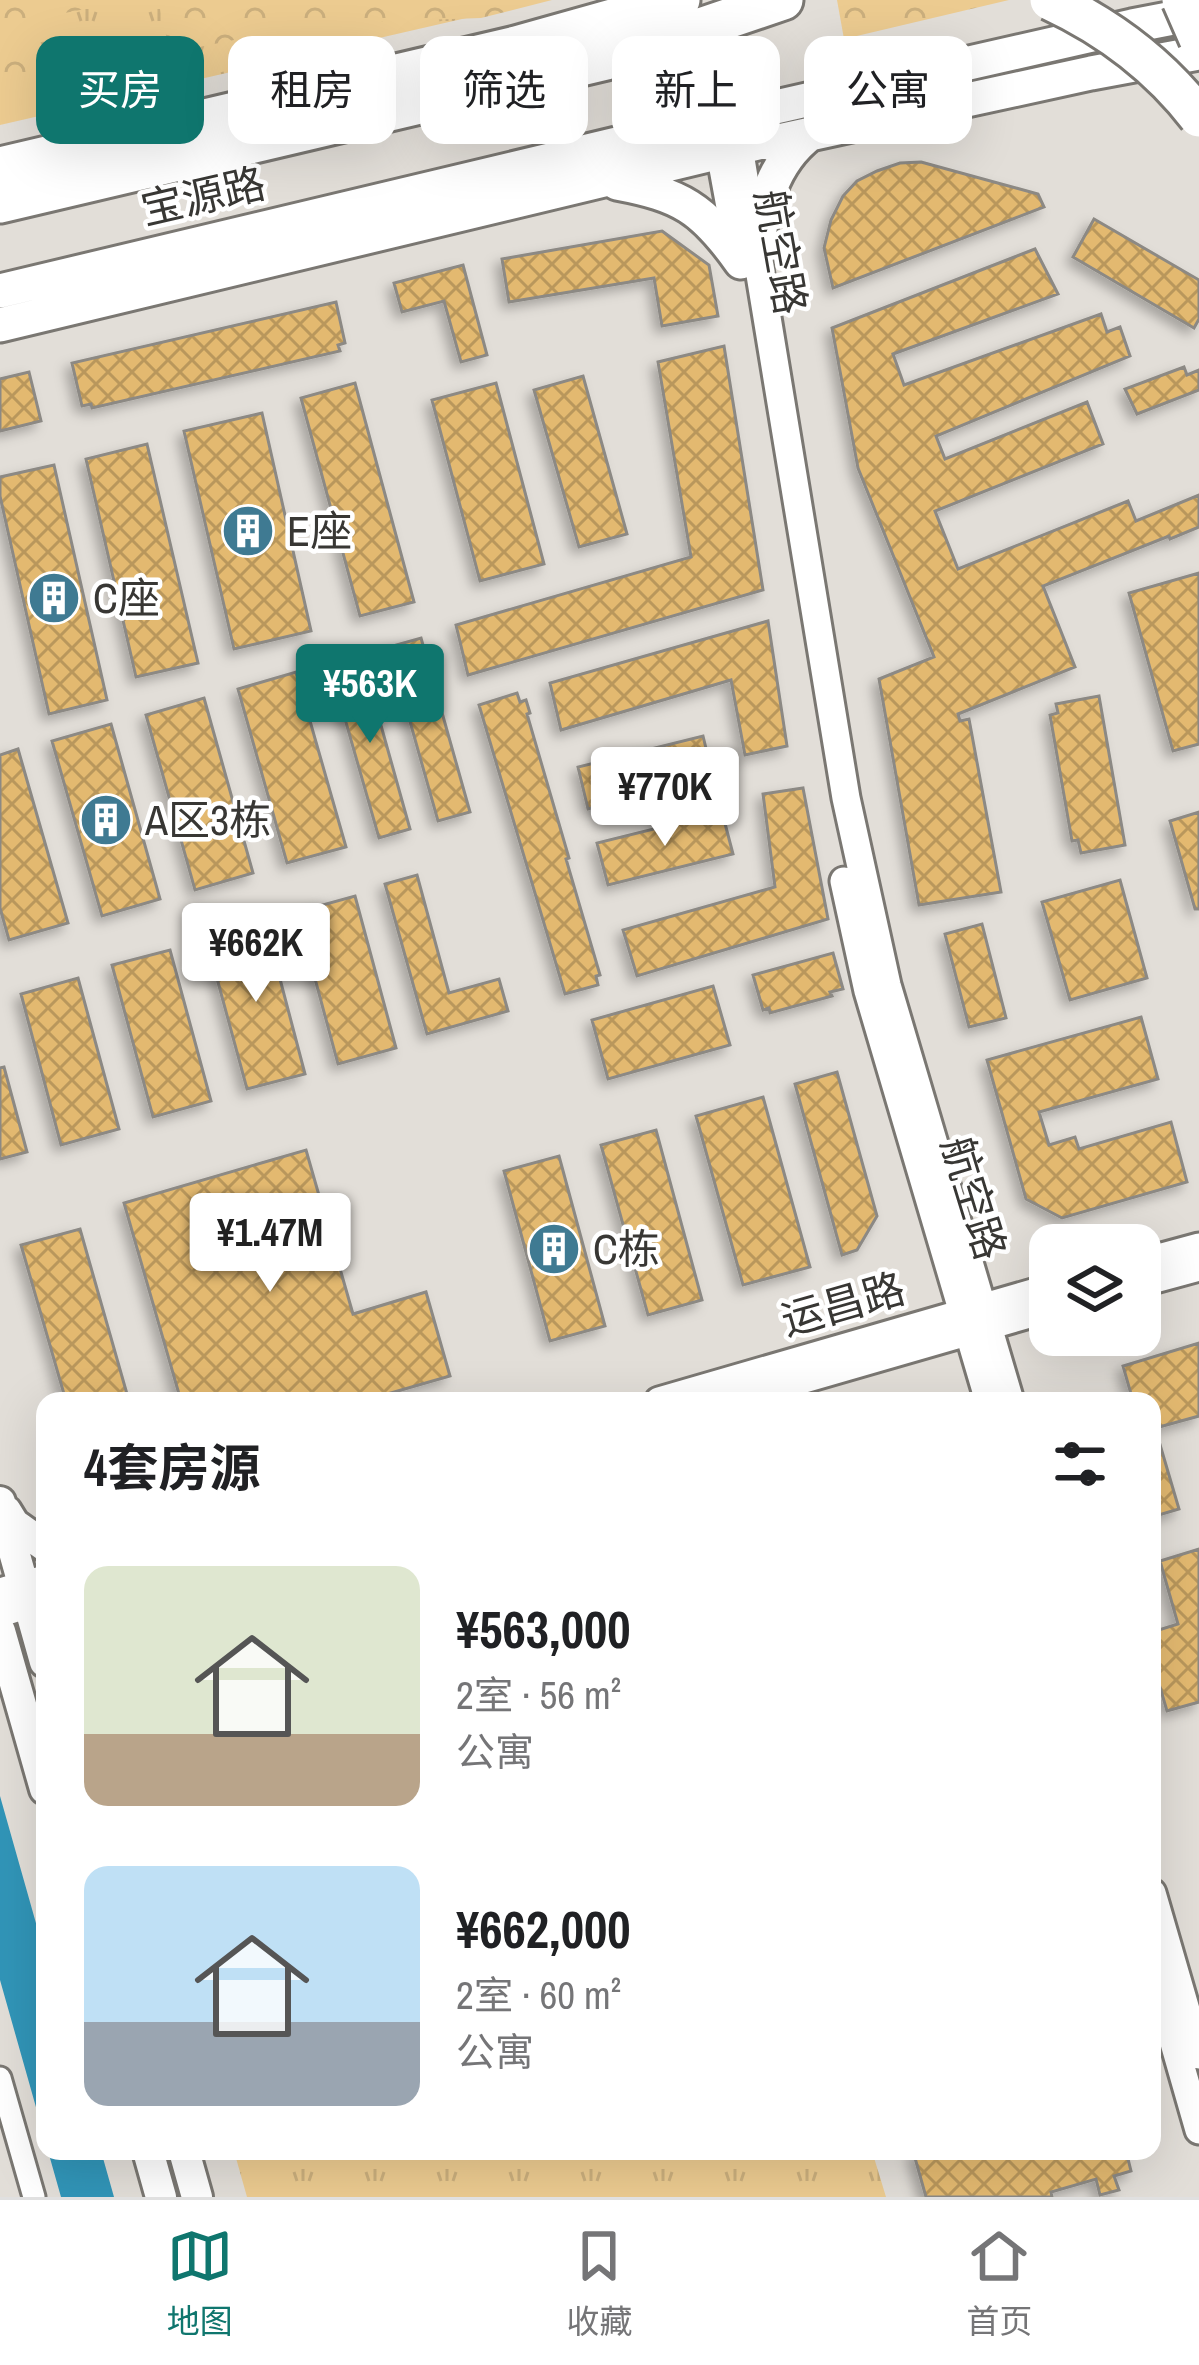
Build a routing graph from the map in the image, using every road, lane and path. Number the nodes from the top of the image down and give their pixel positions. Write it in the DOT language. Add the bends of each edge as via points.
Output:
graph roads {
  1 [pos="680,0"];
  2 [pos="783,0"];
  3 [pos="1050,0"];
  4 [pos="1181,0"];
  5 [pos="1199,15"];
  6 [pos="1199,39"];
  7 [pos="1199,52"];
  8 [pos="972,100"];
  9 [pos="1199,117"];
  10 [pos="780,125"];
  11 [pos="804,139"];
  12 [pos="708,144"];
  13 [pos="715,144"];
  14 [pos="728,144"];
  15 [pos="0,166"];
  16 [pos="603,180"];
  17 [pos="0,203"];
  18 [pos="749,258"];
  19 [pos="0,291"];
  20 [pos="0,325"];
  21 [pos="1199,1247"];
  22 [pos="1161,1257"];
  23 [pos="1199,1267"];
  24 [pos="1161,1277"];
  25 [pos="1029,1297"];
  26 [pos="1029,1311"];
  27 [pos="976,1319"];
  28 [pos="694,1392"];
  29 [pos="755,1392"];
  30 [pos="988,1392"];
  31 [pos="1006,1392"];
  32 [pos="0,1502"];
  33 [pos="36,1540"];
  34 [pos="24,1595"];
  35 [pos="0,1631"];
  36 [pos="36,1633"];
  37 [pos="36,1757"];
  38 [pos="1161,1924"];
  39 [pos="1161,1997"];
  40 [pos="1199,2055"];
  41 [pos="0,2078"];
  42 [pos="1199,2130"];
  43 [pos="151,2160"];
  44 [pos="187,2160"];
  45 [pos="34,2197"];
  46 [pos="161,2197"];
  47 [pos="197,2197"];
  1 -- 15 [label="highway"];
  2 -- 17 [label="highway" via="606,60"];
  3 -- 9 [label="highway, bridge" via="1129,46"];
  4 -- 5 [label="highway, bridge"];
  4 -- 6 [label="highway, bridge"];
  5 -- 10 [label="main road, 宝源路" via="1132,26"];
  7 -- 8 [label="main road, 宝源路"];
  11 -- 18 [label="main road" via="775,178"];
  12 -- 19 [label="main road, 宝源路"];
  13 -- 16 [label="main road, 宝源路"];
  14 -- 18 [label="street, 航空路"];
  16 -- 18 [label="main road" via="686,204"];
  16 -- 20 [label="main road, 宝源路"];
  18 -- 27 [label="street, 航空路" via="846,889 868,991"];
  21 -- 22 [label="street"];
  23 -- 24 [label="street"];
  25 -- 27 [label="street, 运昌路"];
  26 -- 27 [label="street, 运昌路"];
  27 -- 28 [label="street, 运昌路"];
  27 -- 29 [label="street, 运昌路"];
  27 -- 30 [label="street, 航空路"];
  27 -- 31 [label="street, 航空路"];
  32 -- 33 [label="main road"];
  32 -- 34 [label="main road"];
  34 -- 36 [label="main road"];
  35 -- 37 [label="main road"];
  38 -- 40 [label="street"];
  39 -- 42 [label="street"];
  41 -- 45 [label="street"];
  43 -- 46 [label="main road"];
  44 -- 47 [label="main road"];
}
